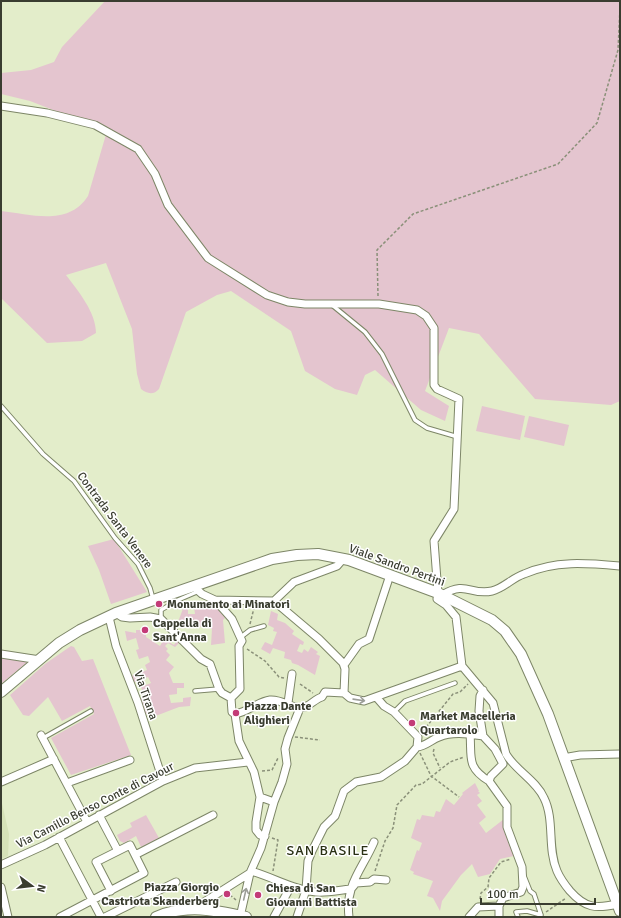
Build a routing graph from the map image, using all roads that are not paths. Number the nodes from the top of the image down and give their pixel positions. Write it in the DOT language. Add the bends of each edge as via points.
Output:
graph roads {
  1 [pos="1,106"];
  2 [pos="331,304"];
  3 [pos="1,406"];
  4 [pos="458,437"];
  5 [pos="343,559"];
  6 [pos="620,566"];
  7 [pos="390,575"];
  8 [pos="196,589"];
  9 [pos="440,594"];
  10 [pos="153,600"];
  11 [pos="215,600"];
  12 [pos="274,601"];
  13 [pos="113,615"];
  14 [pos="161,618"];
  15 [pos="264,626"];
  16 [pos="241,639"];
  17 [pos="1,654"];
  18 [pos="40,660"];
  19 [pos="344,665"];
  20 [pos="462,666"];
  21 [pos="292,678"];
  22 [pos="455,683"];
  23 [pos="483,690"];
  24 [pos="195,691"];
  25 [pos="221,691"];
  26 [pos="1,692"];
  27 [pos="344,693"];
  28 [pos="231,698"];
  29 [pos="377,698"];
  30 [pos="288,703"];
  31 [pos="300,708"];
  32 [pos="91,711"];
  33 [pos="394,712"];
  34 [pos="235,714"];
  35 [pos="470,734"];
  36 [pos="42,736"];
  37 [pos="483,736"];
  38 [pos="417,747"];
  39 [pos="620,754"];
  40 [pos="563,758"];
  41 [pos="54,759"];
  42 [pos="130,760"];
  43 [pos="248,762"];
  44 [pos="163,781"];
  45 [pos="489,781"];
  46 [pos="1,782"];
  47 [pos="67,783"];
  48 [pos="260,797"];
  49 [pos="274,802"];
  50 [pos="99,815"];
  51 [pos="214,815"];
  52 [pos="87,822"];
  53 [pos="264,836"];
  54 [pos="59,837"];
  55 [pos="374,842"];
  56 [pos="118,851"];
  57 [pos="135,855"];
  58 [pos="1,865"];
  59 [pos="250,872"];
  60 [pos="523,875"];
  61 [pos="386,880"];
  62 [pos="176,882"];
  63 [pos="290,886"];
  64 [pos="1,887"];
  65 [pos="351,889"];
  66 [pos="111,890"];
  67 [pos="306,890"];
  68 [pos="92,900"];
  69 [pos="499,906"];
  70 [pos="618,908"];
  71 [pos="193,909"];
  72 [pos="8,917"];
  73 [pos="60,917"];
  74 [pos="101,917"];
  75 [pos="105,917"];
  76 [pos="156,917"];
  77 [pos="242,917"];
  78 [pos="274,917"];
  79 [pos="297,917"];
  80 [pos="349,917"];
  81 [pos="469,917"];
  82 [pos="499,917"];
  83 [pos="518,917"];
  1 -- 2 [label="street" via="47,113 95,125 138,149 155,174 168,206 208,258 267,295 288,302"];
  2 -- 4 [label="lane" via="365,332 382,354 415,420 427,428"];
  2 -- 4 [label="street" via="378,304 417,310 426,316 434,328 434,385 437,389 459,399"];
  3 -- 10 [label="lane, Contrada Santa Venere" via="43,454 74,481 115,538 138,564"];
  4 -- 9 [label="street" via="454,509 434,541"];
  5 -- 7 [label="street, Viale Sandro Pertini"];
  5 -- 8 [label="street, Viale Sandro Pertini" via="318,554 272,559"];
  5 -- 12 [label="street" via="337,566 294,582"];
  6 -- 9 [label="street" via="558,563 522,574 494,590 484,592 464,588"];
  7 -- 9 [label="street, Viale Sandro Pertini"];
  7 -- 19 [label="street" via="369,639 359,644"];
  8 -- 10 [label="street, Viale Sandro Pertini"];
  8 -- 11 [label="street"];
  8 -- 14 [label="lane" via="161,610"];
  9 -- 20 [label="street" via="437,599 456,617"];
  9 -- 40 [label="street, Viale Sandro Pertini" via="492,620 513,641 526,663 548,714"];
  10 -- 13 [label="street, Viale Sandro Pertini"];
  11 -- 12 [label="street"];
  11 -- 16 [label="street" via="232,619"];
  12 -- 19 [label="street" via="319,639"];
  13 -- 14 [label="street"];
  13 -- 18 [label="street, Viale Sandro Pertini" via="80,630 59,643"];
  13 -- 44 [label="street, Via Tirana" via="116,646 138,703"];
  14 -- 25 [label="street" via="210,664"];
  15 -- 16 [label="lane" via="250,630"];
  16 -- 28 [label="street" via="240,689"];
  17 -- 18 [label="street"];
  18 -- 26 [label="street, Viale Sandro Pertini"];
  19 -- 27 [label="street"];
  20 -- 23 [label="street"];
  20 -- 29 [label="street"];
  21 -- 30 [label="street"];
  22 -- 33 [label="lane" via="405,701"];
  23 -- 37 [label="street" via="479,711"];
  23 -- 70 [label="street" via="493,703 504,748 510,760 544,797 549,813 556,870 583,903 601,908"];
  24 -- 25 [label="lane"];
  25 -- 28 [label="street"];
  27 -- 29 [label="street, one-way" via="350,698 364,701"];
  27 -- 31 [label="street" via="325,692 308,706"];
  28 -- 34 [label="street" via="232,712"];
  29 -- 33 [label="street"];
  30 -- 31 [label="street"];
  30 -- 34 [label="street" via="272,700 246,712"];
  31 -- 49 [label="street" via="285,749 287,764"];
  32 -- 36 [label="lane"];
  33 -- 38 [label="street" via="418,737"];
  34 -- 43 [label="street" via="239,741"];
  35 -- 37 [label="street"];
  35 -- 38 [label="street" via="449,734"];
  35 -- 45 [label="street" via="470,757 474,768 479,775"];
  36 -- 41 [label="street"];
  37 -- 45 [label="street" via="495,749 502,764"];
  38 -- 67 [label="street" via="405,761 381,777 356,782 344,791 335,816 324,827 312,851 308,862"];
  39 -- 40 [label="street"];
  40 -- 70 [label="street, Viale Sandro Pertini"];
  41 -- 46 [label="street"];
  41 -- 47 [label="street"];
  42 -- 47 [label="street"];
  43 -- 44 [label="street, Via Camillo Benso Conte di Cavour" via="195,768"];
  43 -- 48 [label="street" via="254,772"];
  44 -- 50 [label="street, Via Camillo Benso Conte di Cavour"];
  45 -- 60 [label="street" via="507,806 507,827"];
  47 -- 52 [label="street"];
  48 -- 49 [label="street"];
  48 -- 53 [label="street" via="256,830"];
  49 -- 53 [label="street"];
  50 -- 52 [label="street, Via Camillo Benso Conte di Cavour"];
  50 -- 56 [label="street"];
  51 -- 57 [label="street"];
  52 -- 54 [label="street, Via Camillo Benso Conte di Cavour"];
  53 -- 59 [label="street"];
  54 -- 58 [label="street, Via Camillo Benso Conte di Cavour"];
  54 -- 68 [label="street"];
  55 -- 65 [label="street" via="367,860 354,878"];
  56 -- 57 [label="street" via="130,845"];
  56 -- 66 [label="street" via="96,862"];
  57 -- 66 [label="street" via="144,873"];
  59 -- 63 [label="street" via="271,877"];
  59 -- 71 [label="street"];
  77 -- 59 [label="street, one-way" via="242,905"];
  60 -- 69 [label="street" via="521,892 505,896"];
  60 -- 83 [label="lane" via="534,894 541,914 522,911 516,912"];
  61 -- 65 [label="street" via="374,879 370,882 356,883"];
  62 -- 75 [label="street"];
  63 -- 67 [label="street"];
  63 -- 78 [label="street"];
  64 -- 72 [label="street"];
  65 -- 67 [label="street" via="317,892"];
  65 -- 80 [label="street"];
  66 -- 68 [label="street"];
  67 -- 79 [label="street"];
  68 -- 73 [label="street"];
  68 -- 74 [label="street"];
  69 -- 81 [label="street" via="478,907"];
  69 -- 82 [label="street"];
  71 -- 76 [label="street" via="172,911"];
  71 -- 77 [label="street" via="213,909"];
}
